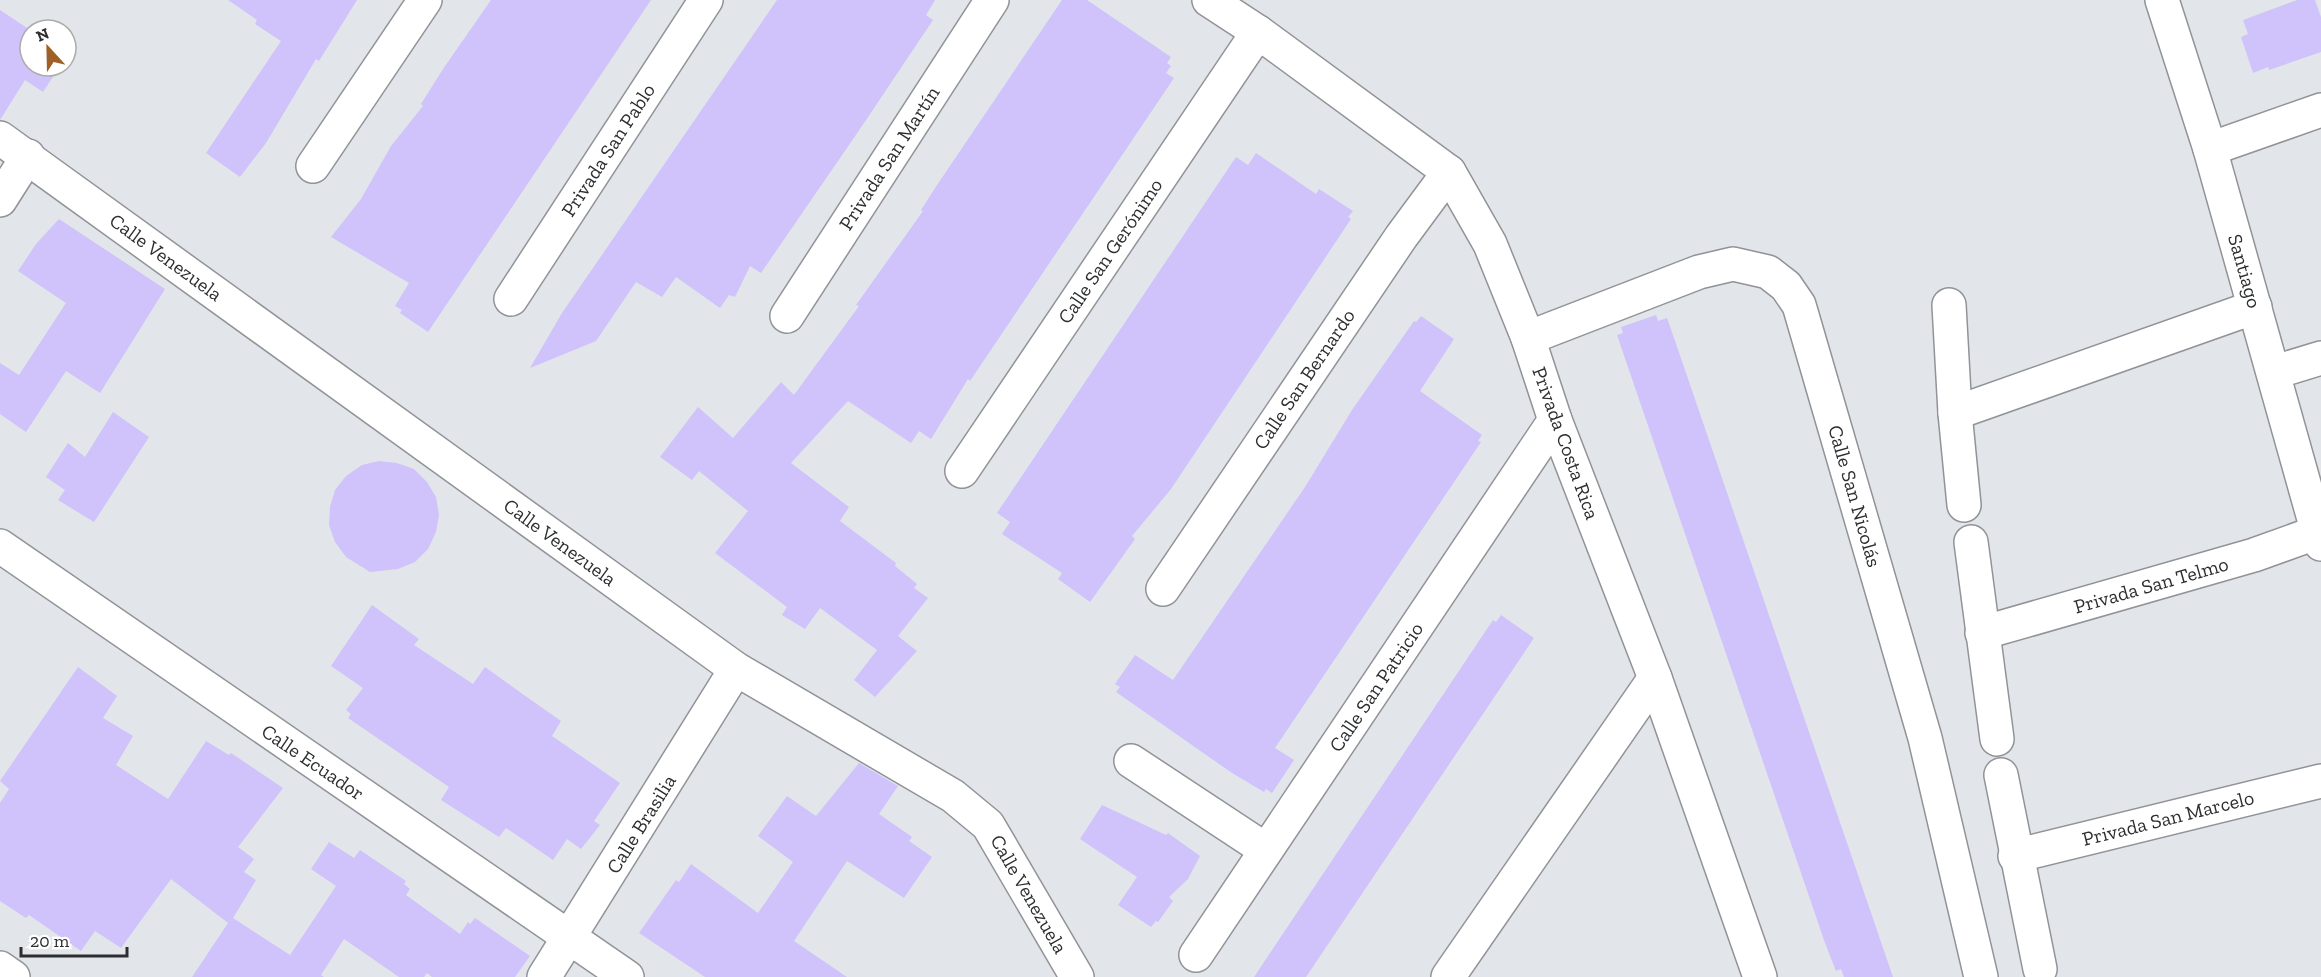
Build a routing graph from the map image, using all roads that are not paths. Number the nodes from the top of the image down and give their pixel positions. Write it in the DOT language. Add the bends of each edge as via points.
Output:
graph roads {
  1 [pos="425,0"];
  2 [pos="706,0"];
  3 [pos="992,0"];
  4 [pos="2162,0"];
  5 [pos="1225,4"];
  6 [pos="1258,32"];
  7 [pos="2321,110"];
  8 [pos="0,138"];
  9 [pos="2210,149"];
  10 [pos="28,156"];
  11 [pos="313,166"];
  12 [pos="1449,172"];
  13 [pos="0,200"];
  14 [pos="511,299"];
  15 [pos="1949,305"];
  16 [pos="2254,307"];
  17 [pos="787,316"];
  18 [pos="1528,338"];
  19 [pos="2321,358"];
  20 [pos="2275,372"];
  21 [pos="1955,413"];
  22 [pos="1555,420"];
  23 [pos="962,471"];
  24 [pos="1964,505"];
  25 [pos="2319,538"];
  26 [pos="1971,542"];
  27 [pos="0,546"];
  28 [pos="1163,589"];
  29 [pos="1982,633"];
  30 [pos="736,669"];
  31 [pos="1655,678"];
  32 [pos="1998,739"];
  33 [pos="1131,761"];
  34 [pos="2001,775"];
  35 [pos="2321,781"];
  36 [pos="1266,850"];
  37 [pos="2015,856"];
  38 [pos="571,938"];
  39 [pos="1196,955"];
  40 [pos="0,968"];
  41 [pos="2040,969"];
  42 [pos="1752,970"];
  43 [pos="13,977"];
  44 [pos="544,977"];
  45 [pos="627,977"];
  46 [pos="1077,977"];
  47 [pos="1448,977"];
  48 [pos="1981,977"];
  1 -- 11 [label="street"];
  2 -- 14 [label="street, Privada San Pablo"];
  3 -- 17 [label="street, Privada San Martín"];
  4 -- 9 [label="street, Santiago"];
  5 -- 6 [label="street, Privada Costa Rica"];
  6 -- 12 [label="street, Privada Costa Rica"];
  6 -- 23 [label="street, Calle San Gerónimo"];
  7 -- 9 [label="street"];
  8 -- 10 [label="street, Calle Venezuela"];
  9 -- 16 [label="street, Santiago"];
  10 -- 13 [label="street"];
  10 -- 30 [label="street, Calle Venezuela"];
  12 -- 18 [label="street, Privada Costa Rica" via="1490,244"];
  12 -- 28 [label="street, Calle San Bernardo"];
  15 -- 21 [label="street"];
  16 -- 20 [label="street, Santiago"];
  16 -- 21 [label="street"];
  18 -- 22 [label="street, Privada Costa Rica"];
  18 -- 48 [label="street, Calle San Nicolás" via="1699,272 1733,264 1768,272 1786,286 1799,305 1925,738"];
  19 -- 20 [label="street"];
  20 -- 25 [label="street, Santiago"];
  21 -- 24 [label="street"];
  22 -- 31 [label="street, Privada Costa Rica"];
  22 -- 36 [label="street, Calle San Patricio"];
  25 -- 29 [label="street, Privada San Telmo"];
  26 -- 29 [label="street"];
  27 -- 38 [label="street, Calle Ecuador"];
  29 -- 32 [label="street"];
  30 -- 38 [label="street, Calle Brasilia"];
  30 -- 46 [label="street, Calle Venezuela" via="953,796 988,825"];
  31 -- 42 [label="street, Privada Costa Rica"];
  31 -- 47 [label="street"];
  33 -- 36 [label="street"];
  34 -- 37 [label="street"];
  35 -- 37 [label="street, Privada San Marcelo"];
  36 -- 39 [label="street, Calle San Patricio"];
  37 -- 41 [label="street"];
  38 -- 44 [label="street, Calle Brasilia"];
  38 -- 45 [label="street, Calle Ecuador"];
  40 -- 43 [label="street"];
}
